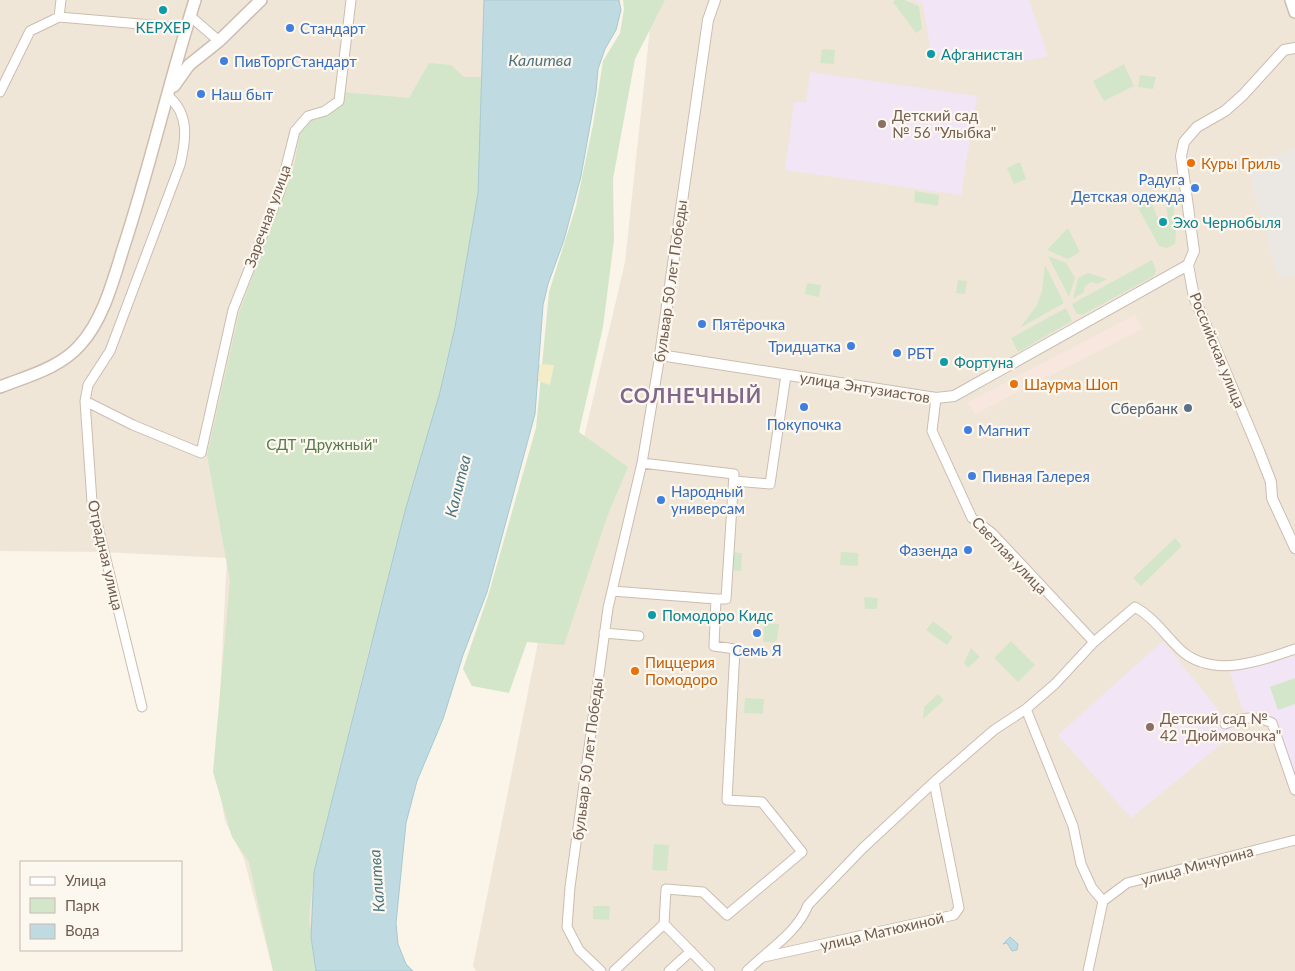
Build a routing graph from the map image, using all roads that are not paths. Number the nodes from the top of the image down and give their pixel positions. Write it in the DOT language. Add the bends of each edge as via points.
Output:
graph roads {
  1 [pos="61,0"];
  2 [pos="196,0"];
  3 [pos="261,0"];
  4 [pos="351,0"];
  5 [pos="715,0"];
  6 [pos="1291,0"];
  7 [pos="1295,12"];
  8 [pos="59,17"];
  9 [pos="189,22"];
  10 [pos="219,41"];
  11 [pos="1295,48"];
  12 [pos="0,92"];
  13 [pos="168,96"];
  14 [pos="1188,265"];
  15 [pos="660,355"];
  16 [pos="786,375"];
  17 [pos="0,387"];
  18 [pos="936,398"];
  19 [pos="85,401"];
  20 [pos="642,463"];
  21 [pos="734,481"];
  22 [pos="1295,548"];
  23 [pos="612,591"];
  24 [pos="721,599"];
  25 [pos="604,633"];
  26 [pos="639,636"];
  27 [pos="1094,642"];
  28 [pos="1295,649"];
  29 [pos="142,707"];
  30 [pos="1026,708"];
  31 [pos="1225,724"];
  32 [pos="934,782"];
  33 [pos="1295,790"];
  34 [pos="1295,840"];
  35 [pos="1103,901"];
  36 [pos="664,924"];
  37 [pos="691,951"];
  38 [pos="763,957"];
  39 [pos="601,971"];
  40 [pos="614,971"];
  41 [pos="669,971"];
  42 [pos="710,971"];
  43 [pos="747,971"];
  44 [pos="1088,971"];
  1 -- 8 [label="street"];
  2 -- 9 [label="main road"];
  3 -- 10 [label="main road"];
  4 -- 19 [label="street, Заречная улица" via="340,101 325,111 308,116 295,131 280,191 232,310 201,453"];
  5 -- 15 [label="street, бульвар 50 лет Победы" via="708,20"];
  6 -- 7 [label="main road"];
  8 -- 9 [label="street"];
  8 -- 12 [label="street" via="30,31"];
  9 -- 10 [label="street"];
  9 -- 13 [label="main road"];
  10 -- 13 [label="main road" via="190,65"];
  11 -- 14 [label="street, Российская улица" via="1284,50 1243,95 1225,111 1197,126 1184,142 1181,156 1194,251"];
  13 -- 17 [label="main road" via="135,212 92,332 56,366"];
  13 -- 19 [label="street, Отрадная улица" via="182,113 186,136 180,165 110,351 88,385"];
  14 -- 18 [label="street, улица Энтузиастов" via="954,396"];
  14 -- 22 [label="street, Российская улица" via="1194,297 1256,442 1271,482 1272,498"];
  15 -- 16 [label="street, улица Энтузиастов"];
  15 -- 20 [label="street, бульвар 50 лет Победы"];
  16 -- 18 [label="street, улица Энтузиастов"];
  16 -- 21 [label="street" via="770,484"];
  18 -- 27 [label="street, Светлая улица" via="932,431 972,518 992,533"];
  19 -- 29 [label="street, Отрадная улица" via="92,502"];
  20 -- 21 [label="street" via="734,474"];
  20 -- 23 [label="street, бульвар 50 лет Победы"];
  21 -- 24 [label="street"];
  23 -- 24 [label="street"];
  23 -- 25 [label="street, бульвар 50 лет Победы"];
  24 -- 36 [label="street" via="714,646 735,649 727,800 762,802 802,852 727,915 704,892 666,890"];
  25 -- 26 [label="street"];
  25 -- 39 [label="street, бульвар 50 лет Победы" via="567,927 579,950"];
  27 -- 28 [label="street" via="1135,607 1150,616 1184,653 1200,663 1246,663"];
  27 -- 30 [label="street" via="1055,684"];
  30 -- 32 [label="street" via="994,730"];
  30 -- 35 [label="street" via="1073,826 1081,864 1092,888"];
  31 -- 33 [label="street" via="1251,717 1272,723"];
  32 -- 38 [label="street" via="863,848"];
  32 -- 38 [label="street, улица Матюхиной" via="959,908 954,915"];
  34 -- 35 [label="street, улица Мичурина" via="1127,883"];
  35 -- 44 [label="street"];
  36 -- 37 [label="street"];
  36 -- 40 [label="street"];
  37 -- 41 [label="street"];
  37 -- 42 [label="street"];
  38 -- 43 [label="street"];
}
